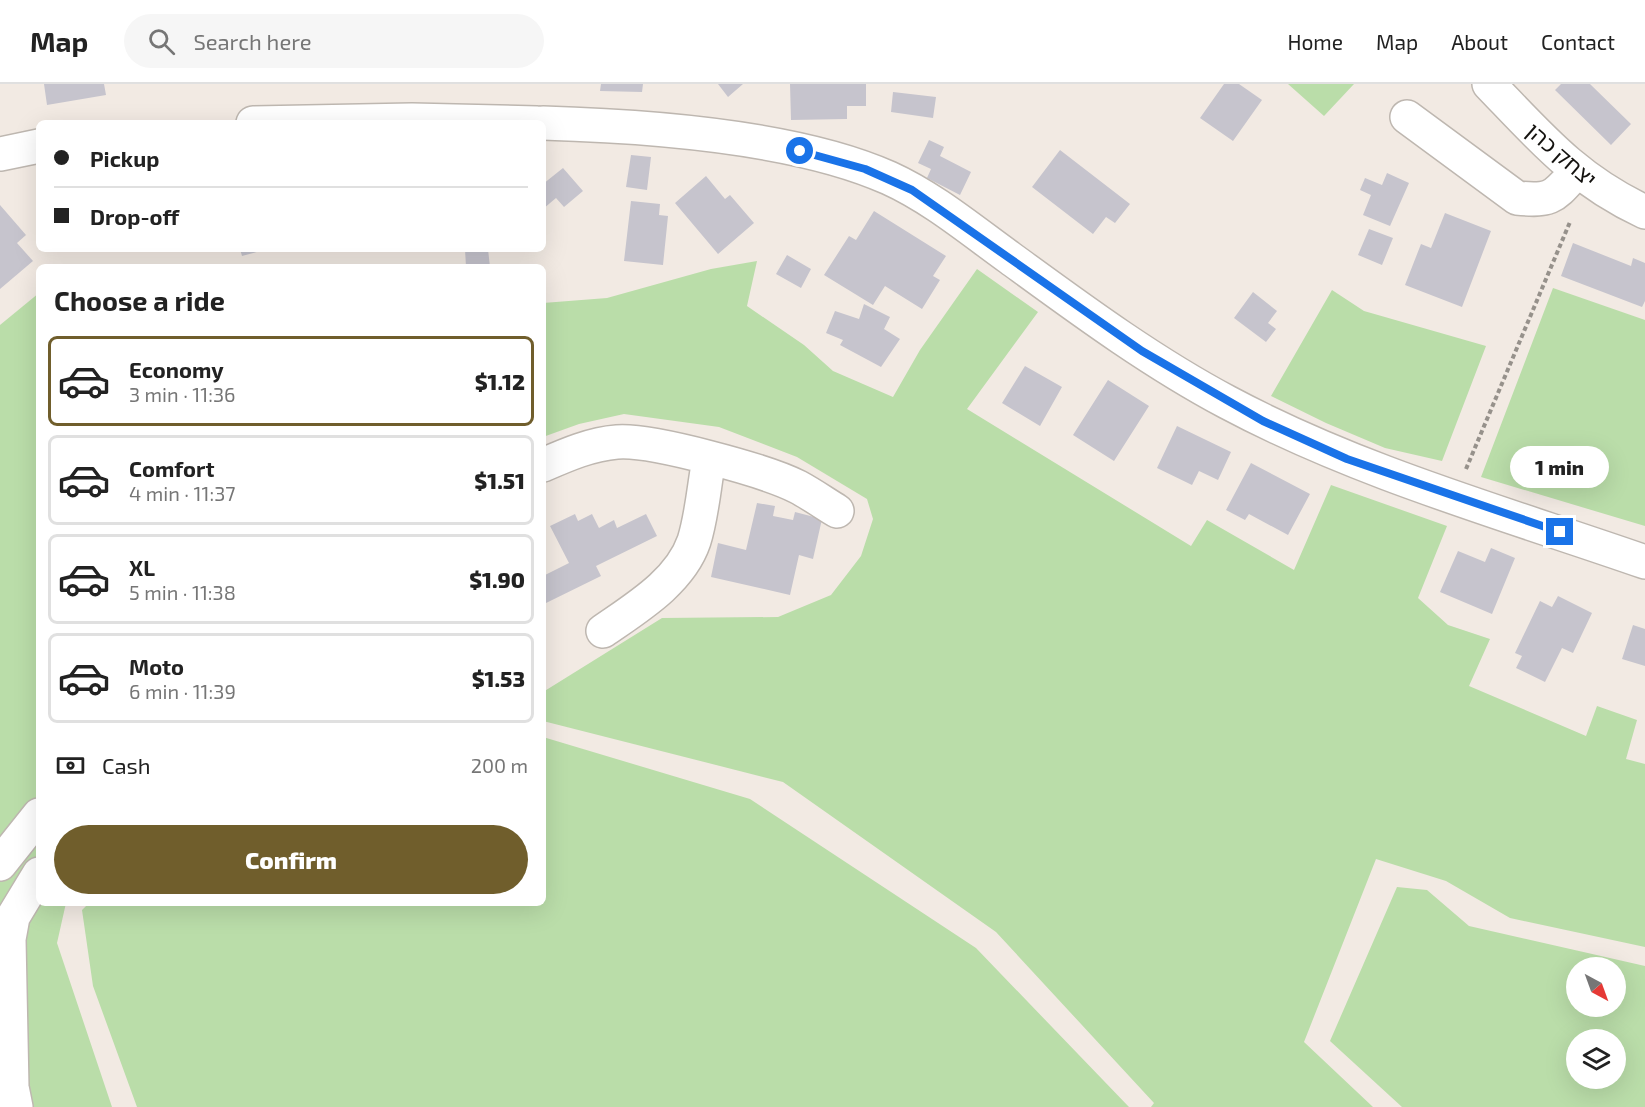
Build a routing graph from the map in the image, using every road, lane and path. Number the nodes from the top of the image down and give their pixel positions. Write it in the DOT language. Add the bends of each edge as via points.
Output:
graph roads {
  1 [pos="1489,84"];
  2 [pos="1407,117"];
  3 [pos="546,123"];
  4 [pos="36,147"];
  5 [pos="0,154"];
  6 [pos="1583,176"];
  7 [pos="1645,212"];
  8 [pos="709,459"];
  9 [pos="546,464"];
  10 [pos="1455,496"];
  11 [pos="837,511"];
  12 [pos="1645,562"];
  13 [pos="603,631"];
  14 [pos="36,819"];
  15 [pos="0,864"];
  16 [pos="36,879"];
  17 [pos="16,1107"];
  1 -- 6 [label="street, יצחק כהן" via="1542,141"];
  2 -- 6 [label="street" via="1517,198 1553,197"];
  3 -- 10 [label="street" via="757,143 840,161 889,178 934,204 1132,344 1222,400 1347,459"];
  4 -- 5 [label="street"];
  6 -- 7 [label="street, יצחק כהן"];
  6 -- 10 [label="path"];
  8 -- 9 [label="street" via="645,443 616,442"];
  8 -- 11 [label="street" via="797,486"];
  8 -- 13 [label="street" via="694,542 674,575"];
  10 -- 12 [label="street"];
  14 -- 15 [label="street"];
  16 -- 17 [label="street" via="13,917 9,939 12,1087"];
}
